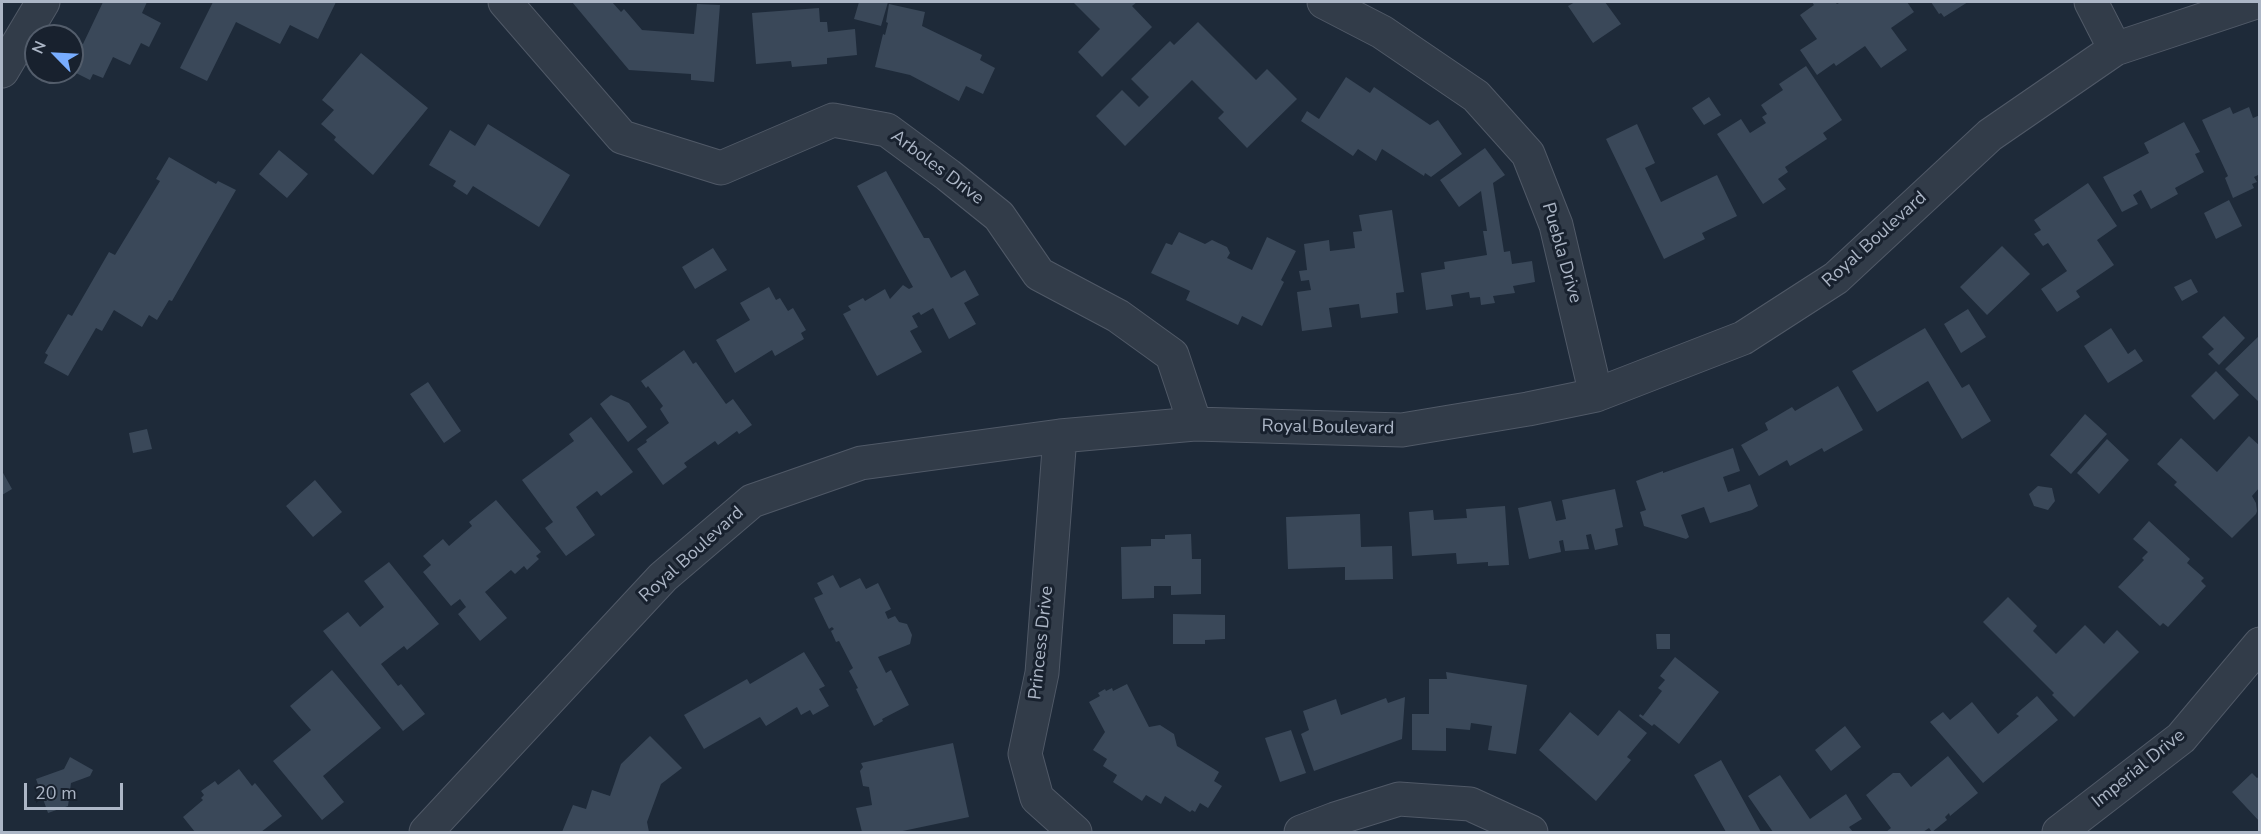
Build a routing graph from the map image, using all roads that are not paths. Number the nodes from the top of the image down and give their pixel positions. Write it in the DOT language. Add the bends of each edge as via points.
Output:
graph roads {
  1 [pos="43,2"];
  2 [pos="505,2"];
  3 [pos="1324,2"];
  4 [pos="2091,2"];
  5 [pos="2256,2"];
  6 [pos="2115,49"];
  7 [pos="2,71"];
  8 [pos="1596,395"];
  9 [pos="1196,424"];
  10 [pos="1060,436"];
  11 [pos="2257,651"];
  12 [pos="426,832"];
  13 [pos="1075,832"];
  14 [pos="1301,832"];
  15 [pos="1532,832"];
  16 [pos="2059,832"];
  1 -- 7 [label="street"];
  2 -- 9 [label="street, Arboles Drive" via="622,137 721,168 833,120 887,130 999,216 1039,274 1118,316 1172,355"];
  3 -- 8 [label="street, Puebla Drive" via="1382,32 1476,96 1528,154 1556,225"];
  4 -- 6 [label="street"];
  5 -- 6 [label="street, Royal Boulevard"];
  6 -- 8 [label="street, Royal Boulevard" via="1990,135 1836,278 1743,338"];
  8 -- 9 [label="street, Royal Boulevard" via="1402,430"];
  9 -- 10 [label="street, Royal Boulevard"];
  10 -- 12 [label="street, Royal Boulevard" via="861,463 752,501 663,577"];
  10 -- 13 [label="street, Princess Drive" via="1042,673 1026,754 1037,798"];
  11 -- 16 [label="street, Imperial Drive" via="2181,738"];
  14 -- 15 [label="street" via="1399,799 1470,804"];
}
